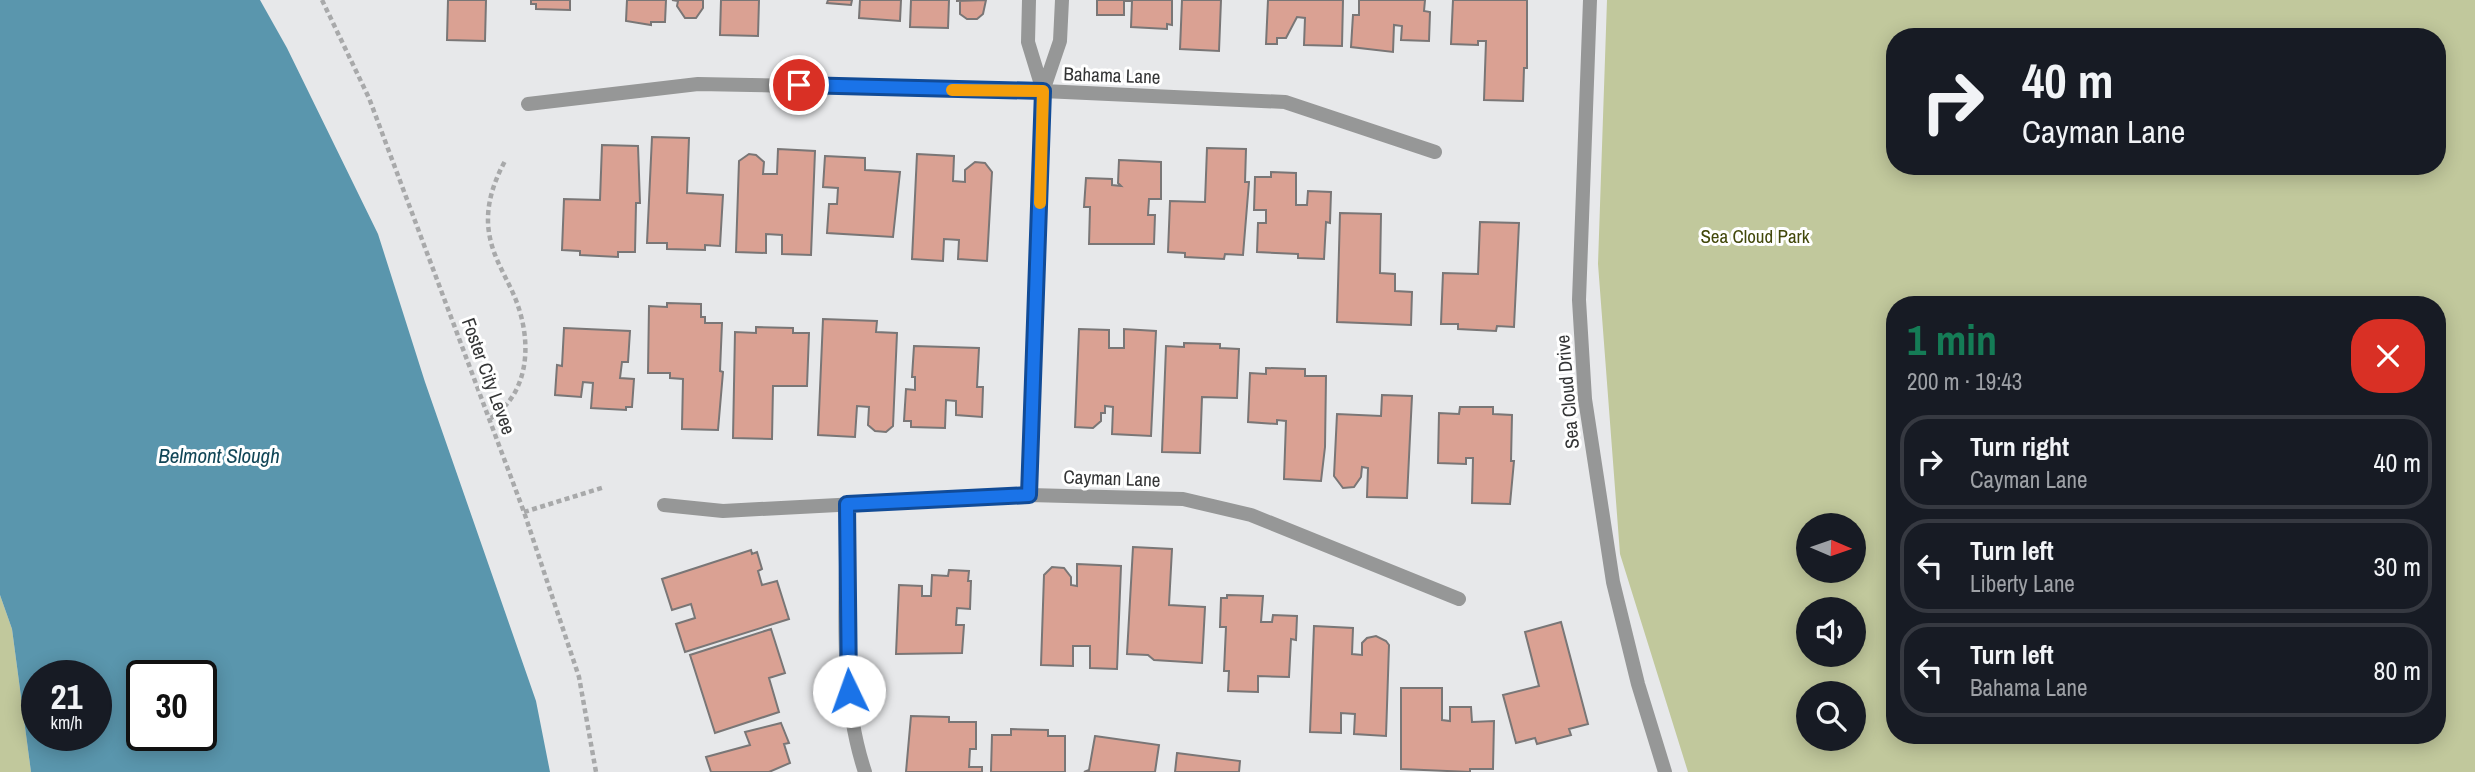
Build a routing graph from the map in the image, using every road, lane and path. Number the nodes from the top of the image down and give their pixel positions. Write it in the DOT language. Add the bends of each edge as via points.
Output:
graph roads {
  1 [pos="322,0"];
  2 [pos="1029,0"];
  3 [pos="1062,0"];
  4 [pos="1590,0"];
  5 [pos="1043,91"];
  6 [pos="528,104"];
  7 [pos="1435,152"];
  8 [pos="505,161"];
  9 [pos="491,418"];
  10 [pos="605,487"];
  11 [pos="1029,495"];
  12 [pos="847,504"];
  13 [pos="663,505"];
  14 [pos="524,512"];
  15 [pos="1459,599"];
  16 [pos="596,772"];
  17 [pos="866,772"];
  18 [pos="1665,772"];
  1 -- 9 [label="path, Foster City Levee" via="369,98"];
  2 -- 5 [label="street" via="1028,42"];
  3 -- 5 [label="street" via="1060,41"];
  4 -- 18 [label="street, Sea Cloud Drive" via="1578,300 1585,399 1613,582"];
  5 -- 6 [label="street, Bahama Lane" via="698,84"];
  5 -- 7 [label="street, Bahama Lane" via="1285,102"];
  5 -- 11 [label="street"];
  8 -- 9 [label="path" via="494,181 489,237 517,302 526,353 521,384 506,408"];
  9 -- 14 [label="path, Foster City Levee"];
  10 -- 14 [label="path"];
  11 -- 12 [label="street, Cayman Lane"];
  11 -- 15 [label="street, Cayman Lane" via="1183,499 1251,515"];
  12 -- 13 [label="street, Cayman Lane" via="723,511"];
  12 -- 17 [label="street" via="849,691"];
  14 -- 16 [label="path, Foster City Levee" via="579,677"];
}
